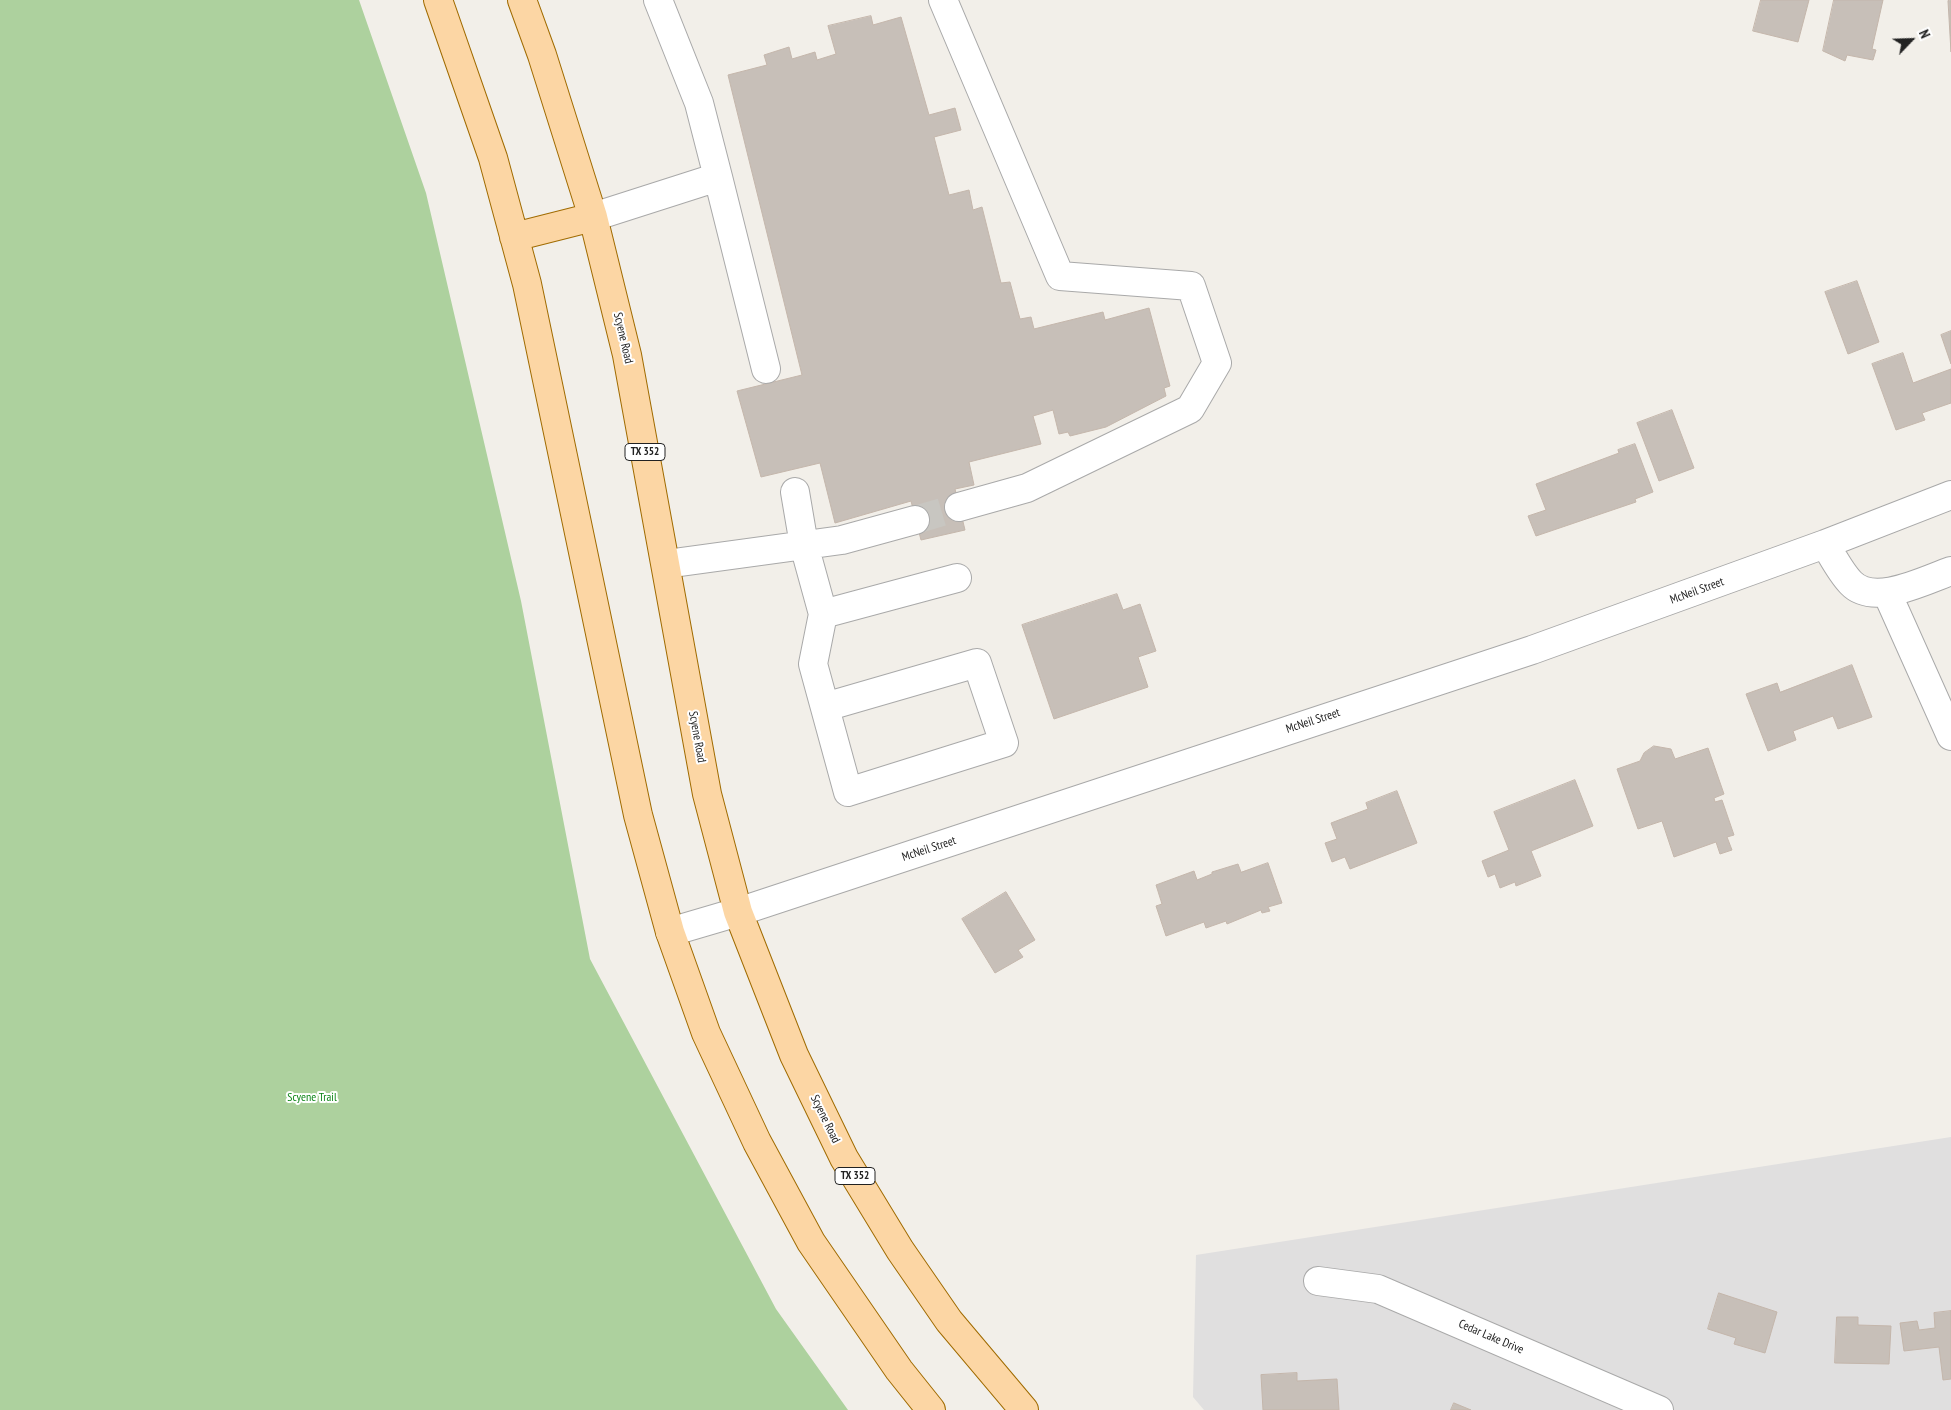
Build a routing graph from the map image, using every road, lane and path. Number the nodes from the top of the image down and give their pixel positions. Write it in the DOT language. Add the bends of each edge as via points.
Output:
graph roads {
  1 [pos="438,0"];
  2 [pos="522,0"];
  3 [pos="658,0"];
  4 [pos="943,0"];
  5 [pos="718,177"];
  6 [pos="594,217"];
  7 [pos="514,237"];
  8 [pos="766,369"];
  9 [pos="795,492"];
  10 [pos="1951,495"];
  11 [pos="959,507"];
  12 [pos="916,520"];
  13 [pos="1825,544"];
  14 [pos="804,545"];
  15 [pos="666,564"];
  16 [pos="1951,571"];
  17 [pos="957,578"];
  18 [pos="1887,593"];
  19 [pos="823,614"];
  20 [pos="825,707"];
  21 [pos="1951,736"];
  22 [pos="738,912"];
  23 [pos="670,932"];
  24 [pos="1318,1281"];
  25 [pos="931,1410"];
  26 [pos="1024,1410"];
  27 [pos="1659,1410"];
  1 -- 7 [label="main road" via="492,158"];
  2 -- 6 [label="main road, Scyene Road / TX 352"];
  3 -- 5 [label="street" via="699,103"];
  4 -- 11 [label="street" via="1060,276 1191,286 1217,363 1190,409 1027,488"];
  5 -- 6 [label="street"];
  5 -- 8 [label="street"];
  6 -- 7 [label="main road"];
  6 -- 15 [label="main road, Scyene Road / TX 352" via="627,355"];
  7 -- 23 [label="main road" via="638,816"];
  9 -- 14 [label="street"];
  10 -- 13 [label="street, McNeil Street"];
  12 -- 14 [label="street" via="842,540"];
  13 -- 18 [label="street" via="1852,584 1866,592"];
  13 -- 22 [label="street, McNeil Street" via="1532,650"];
  14 -- 15 [label="street"];
  14 -- 19 [label="street"];
  15 -- 22 [label="main road, Scyene Road / TX 352" via="707,794"];
  16 -- 18 [label="street"];
  17 -- 19 [label="street"];
  18 -- 21 [label="street"];
  19 -- 20 [label="street" via="813,664"];
  20 -- 20 [label="street" via="848,792 1004,743 977,663"];
  22 -- 23 [label="street, McNeil Street"];
  22 -- 26 [label="main road, Scyene Road / TX 352" via="794,1055 844,1158 938,1305"];
  23 -- 25 [label="main road" via="706,1033 757,1142 811,1242 899,1370"];
  24 -- 27 [label="street, Cedar Lake Drive" via="1378,1289"];
}
